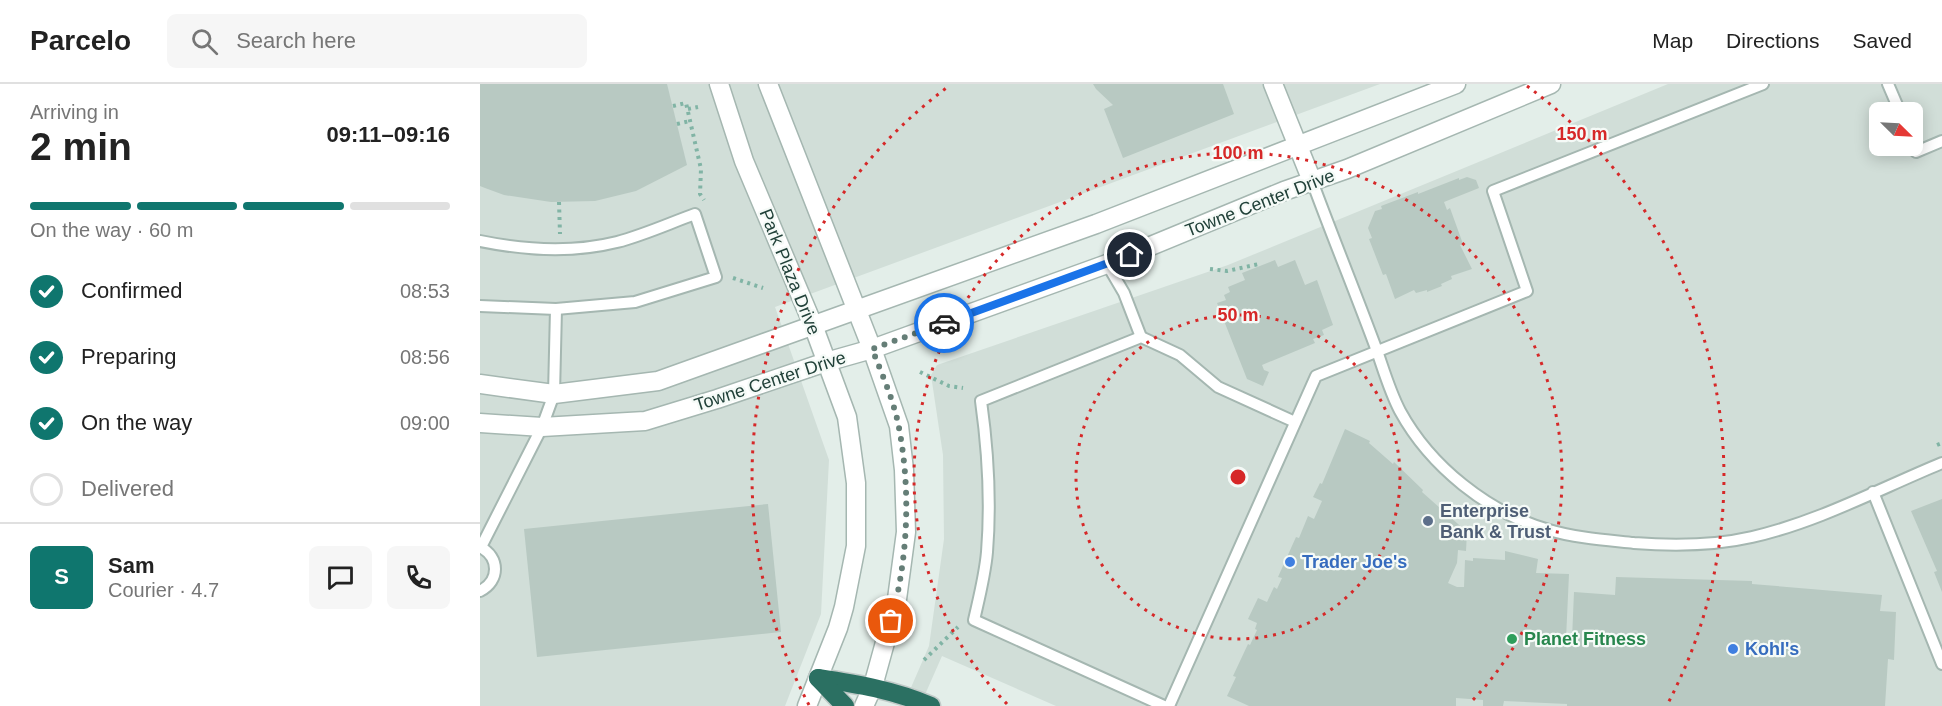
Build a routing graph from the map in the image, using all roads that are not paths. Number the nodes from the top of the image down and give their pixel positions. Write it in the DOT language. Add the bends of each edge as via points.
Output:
graph roads {
  1 [pos="719,84"];
  2 [pos="768,84"];
  3 [pos="1273,84"];
  4 [pos="1456,84"];
  5 [pos="1551,84"];
  6 [pos="1763,84"];
  7 [pos="1888,84"];
  8 [pos="1895,102"];
  9 [pos="1942,141"];
  10 [pos="1299,147"];
  11 [pos="1923,149"];
  12 [pos="1312,181"];
  13 [pos="480,241"];
  14 [pos="1107,264"];
  15 [pos="480,306"];
  16 [pos="556,309"];
  17 [pos="857,311"];
  18 [pos="813,325"];
  19 [pos="1141,337"];
  20 [pos="872,349"];
  21 [pos="1377,351"];
  22 [pos="826,362"];
  23 [pos="480,384"];
  24 [pos="554,394"];
  25 [pos="1295,422"];
  26 [pos="480,423"];
  27 [pos="542,427"];
  28 [pos="1942,463"];
  29 [pos="1873,492"];
  30 [pos="481,547"];
  31 [pos="480,591"];
  32 [pos="1942,664"];
  33 [pos="818,678"];
  34 [pos="873,686"];
  35 [pos="807,706"];
  36 [pos="845,706"];
  37 [pos="864,706"];
  38 [pos="931,706"];
  39 [pos="1164,706"];
  40 [pos="1169,706"];
  1 -- 18 [label="street, Park Plaza Drive" via="744,160"];
  2 -- 17 [label="street"];
  3 -- 10 [label="street"];
  4 -- 10 [label="street, Towne Center Drive"];
  5 -- 12 [label="street, Towne Center Drive"];
  6 -- 21 [label="lane" via="1493,191 1527,291"];
  7 -- 8 [label="lane"];
  9 -- 11 [label="lane"];
  10 -- 12 [label="street"];
  10 -- 17 [label="street, Towne Center Drive"];
  12 -- 14 [label="street, Towne Center Drive"];
  12 -- 21 [label="lane"];
  13 -- 16 [label="lane" via="510,247 589,246 628,239 695,214 717,276 635,302"];
  14 -- 19 [label="lane" via="1124,293"];
  14 -- 20 [label="street, Towne Center Drive"];
  15 -- 16 [label="lane"];
  16 -- 24 [label="lane"];
  17 -- 18 [label="street, Towne Center Drive"];
  17 -- 20 [label="street"];
  18 -- 22 [label="street, Park Plaza Drive"];
  18 -- 24 [label="street, Towne Center Drive" via="658,381"];
  19 -- 25 [label="lane" via="1180,355 1218,387"];
  19 -- 39 [label="lane" via="981,401 987,442 987,554 974,620"];
  20 -- 22 [label="street, Towne Center Drive"];
  20 -- 34 [label="street" via="899,426 906,532 897,599"];
  21 -- 25 [label="lane" via="1316,376"];
  21 -- 29 [label="lane" via="1400,411 1431,456 1496,507 1549,530 1597,540 1665,545 1725,542 1794,525"];
  22 -- 27 [label="street, Towne Center Drive" via="645,421"];
  22 -- 33 [label="street, Park Plaza Drive" via="847,417 856,483 856,546 844,607"];
  23 -- 24 [label="street, Towne Center Drive"];
  24 -- 27 [label="lane"];
  25 -- 40 [label="lane"];
  26 -- 27 [label="street, Towne Center Drive"];
  27 -- 30 [label="lane"];
  28 -- 29 [label="lane"];
  29 -- 32 [label="lane"];
  30 -- 31 [label="lane" via="493,557 496,572 489,586"];
  33 -- 34 [label="highway"];
  33 -- 35 [label="street, Park Plaza Drive"];
  33 -- 36 [label="highway"];
  34 -- 37 [label="street"];
  34 -- 38 [label="highway"];
}
